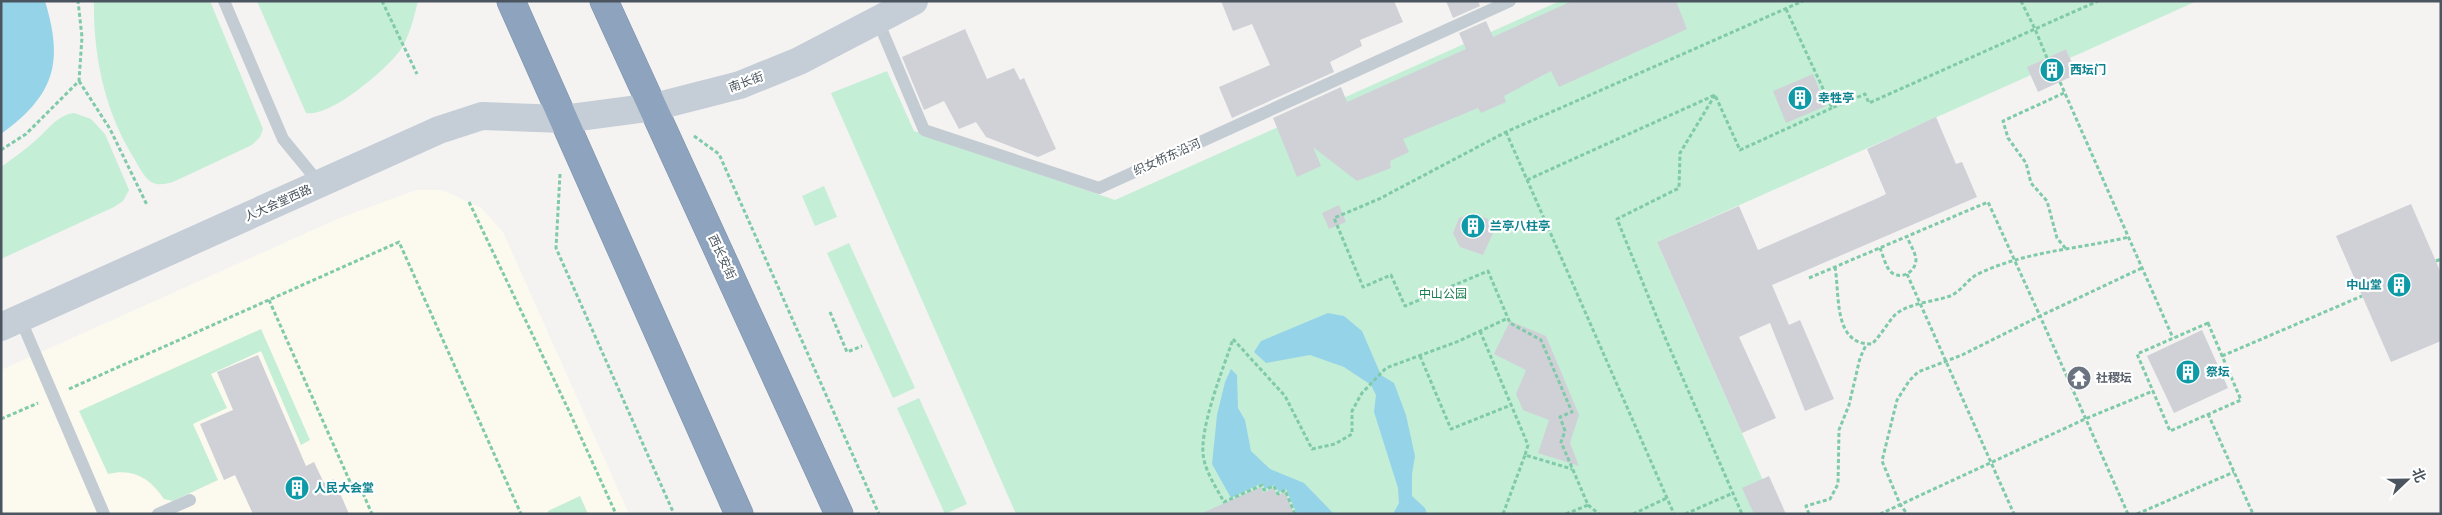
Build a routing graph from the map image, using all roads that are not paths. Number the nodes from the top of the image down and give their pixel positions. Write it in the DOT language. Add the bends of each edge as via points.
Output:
graph roads {
  1 [pos="224,1"];
  2 [pos="511,1"];
  3 [pos="604,1"];
  4 [pos="914,1"];
  5 [pos="1510,1"];
  6 [pos="878,21"];
  7 [pos="654,107"];
  8 [pos="563,119"];
  9 [pos="320,184"];
  10 [pos="11,322"];
  11 [pos="190,500"];
  12 [pos="104,514"];
  13 [pos="158,514"];
  14 [pos="739,514"];
  15 [pos="839,514"];
  1 -- 9 [label="lane" via="284,139"];
  2 -- 8 [label="highway"];
  3 -- 7 [label="highway, 西长安街"];
  4 -- 6 [label="street, 南长街"];
  5 -- 6 [label="lane, 织女桥东沿河" via="1098,188 924,130"];
  6 -- 7 [label="street, 南长街" via="799,61 740,85"];
  7 -- 8 [label="street, 南长街"];
  7 -- 15 [label="highway, 西长安街"];
  8 -- 9 [label="street, 人大会堂西路" via="482,116 439,130"];
  8 -- 14 [label="highway"];
  9 -- 10 [label="street, 人大会堂西路"];
  10 -- 12 [label="lane" via="54,396"];
  11 -- 13 [label="lane"];
}
